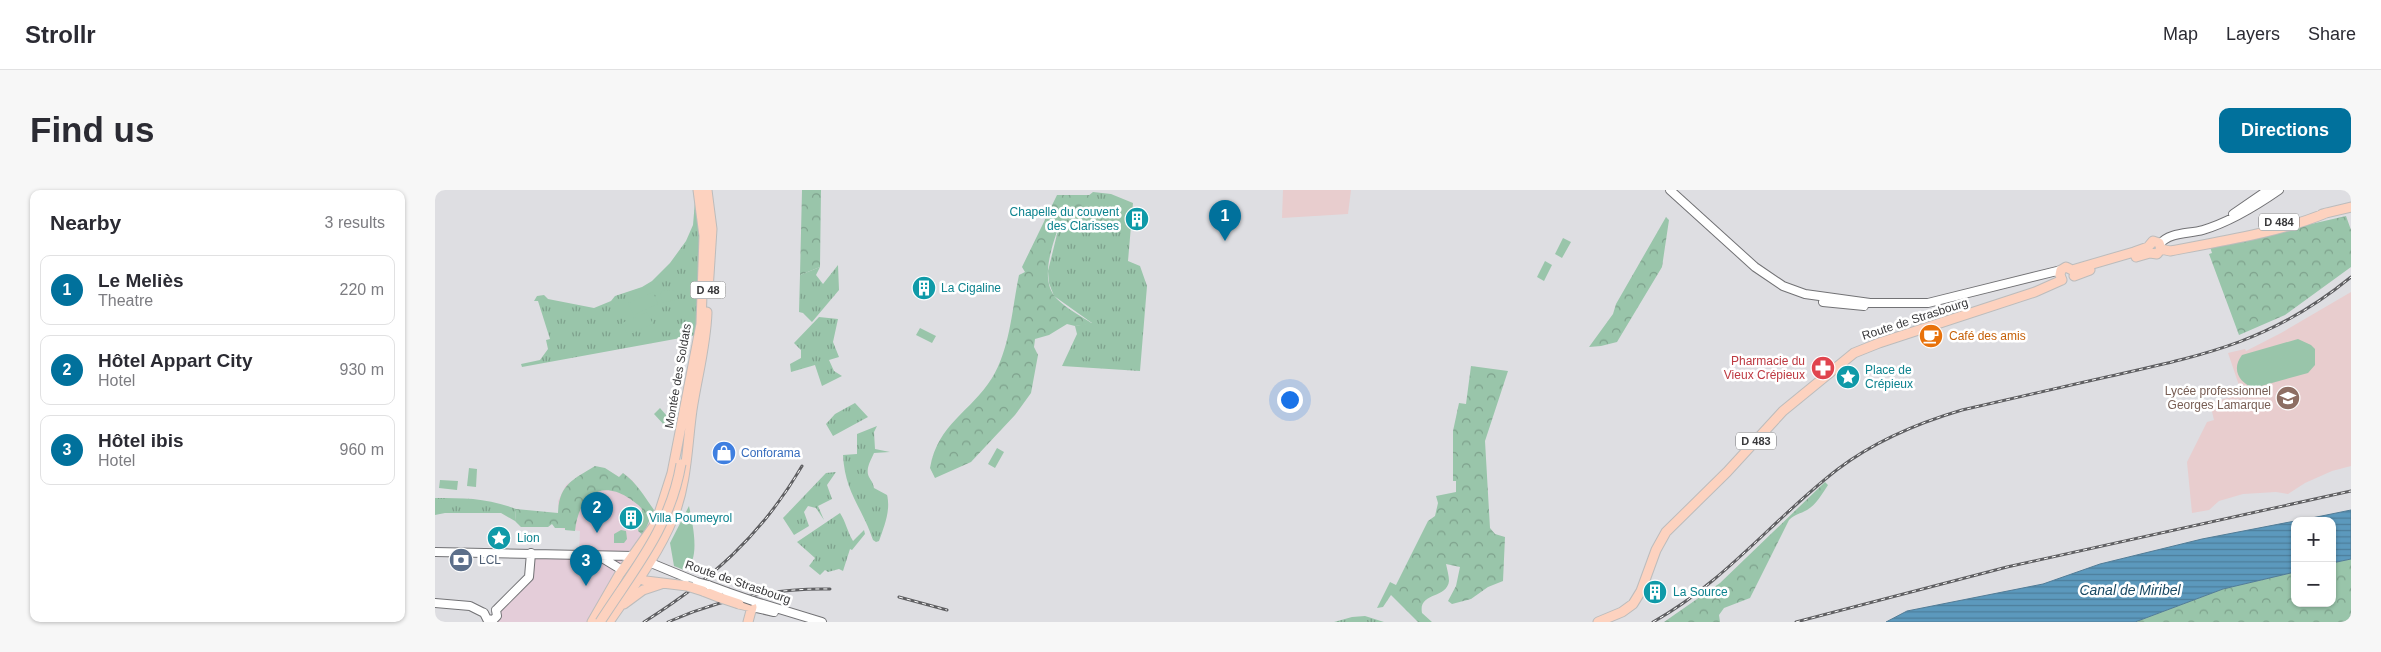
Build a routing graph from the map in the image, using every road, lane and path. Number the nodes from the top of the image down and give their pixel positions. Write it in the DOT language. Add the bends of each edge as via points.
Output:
graph roads {
  1 [pos="698,190"];
  2 [pos="707,190"];
  3 [pos="1670,190"];
  4 [pos="2268,190"];
  5 [pos="2279,190"];
  6 [pos="2351,208"];
  7 [pos="2155,247"];
  8 [pos="2061,275"];
  9 [pos="687,392"];
  10 [pos="693,402"];
  11 [pos="685,432"];
  12 [pos="683,465"];
  13 [pos="1685,513"];
  14 [pos="646,538"];
  15 [pos="658,547"];
  16 [pos="435,552"];
  17 [pos="531,553"];
  18 [pos="595,555"];
  19 [pos="633,556"];
  20 [pos="649,562"];
  21 [pos="622,570"];
  22 [pos="638,578"];
  23 [pos="666,583"];
  24 [pos="705,588"];
  25 [pos="724,595"];
  26 [pos="435,603"];
  27 [pos="755,604"];
  28 [pos="496,610"];
  29 [pos="484,613"];
  30 [pos="611,618"];
  31 [pos="492,621"];
  32 [pos="592,622"];
  33 [pos="600,622"];
  34 [pos="748,622"];
  35 [pos="808,622"];
  36 [pos="822,622"];
  37 [pos="1598,622"];
  38 [pos="1615,622"];
  1 -- 9 [label="main road, Montée des Soldats / D 48" via="704,236 701,316"];
  2 -- 10 [label="main road, Montée des Soldats / D 48" via="712,228 707,316"];
  3 -- 8 [label="main road" via="1744,258 1771,278 1805,294 1870,303 1928,303 2049,273"];
  4 -- 7 [label="main road" via="2231,216 2166,233"];
  5 -- 7 [label="main road" via="2227,221 2204,230 2168,236"];
  6 -- 7 [label="main road, D 484" via="2169,251"];
  7 -- 8 [label="main road" via="2073,273 2066,268"];
  8 -- 13 [label="main road, Route de Strasbourg / D 483" via="2035,292 1854,353 1783,411"];
  9 -- 11 [label="main road"];
  9 -- 14 [label="main road, Montée des Soldats / D 48" via="667,492 656,523"];
  10 -- 11 [label="main road"];
  10 -- 12 [label="main road"];
  11 -- 12 [label="main road"];
  12 -- 15 [label="main road" via="676,510"];
  12 -- 33 [label="main road, bridge" via="662,526"];
  13 -- 37 [label="main road, Route de Strasbourg / D 483" via="1659,544 1636,600 1622,612"];
  13 -- 38 [label="main road, Route de Strasbourg / D 483" via="1663,547 1640,603"];
  14 -- 15 [label="main road" via="649,544"];
  14 -- 19 [label="main road, Montée des Soldats / D 48"];
  15 -- 20 [label="main road"];
  16 -- 17 [label="main road, Route de Strasbourg"];
  17 -- 18 [label="main road, Route de Strasbourg"];
  17 -- 28 [label="main road" via="529,577"];
  18 -- 19 [label="main road, Route de Strasbourg"];
  18 -- 21 [label="main road"];
  19 -- 20 [label="main road, Route de Strasbourg"];
  19 -- 21 [label="main road, Montée des Soldats"];
  20 -- 22 [label="main road"];
  20 -- 24 [label="main road, Route de Strasbourg, bridge"];
  21 -- 22 [label="main road, Route de Strasbourg"];
  21 -- 32 [label="main road, Montée des Soldats"];
  22 -- 23 [label="main road, Route de Strasbourg"];
  22 -- 30 [label="main road"];
  23 -- 24 [label="main road, Route de Strasbourg, bridge"];
  23 -- 30 [label="main road" via="637,594"];
  24 -- 25 [label="main road, Route de Strasbourg"];
  25 -- 27 [label="main road, Route de Strasbourg, bridge"];
  25 -- 27 [label="main road, Route de Strasbourg, bridge" via="739,604"];
  26 -- 29 [label="main road" via="470,606"];
  27 -- 34 [label="main road"];
  27 -- 35 [label="main road, Route de Strasbourg"];
  27 -- 36 [label="main road, Route de Strasbourg"];
  28 -- 29 [label="main road" via="488,608"];
  28 -- 31 [label="main road" via="497,616"];
  29 -- 31 [label="main road"];
}
